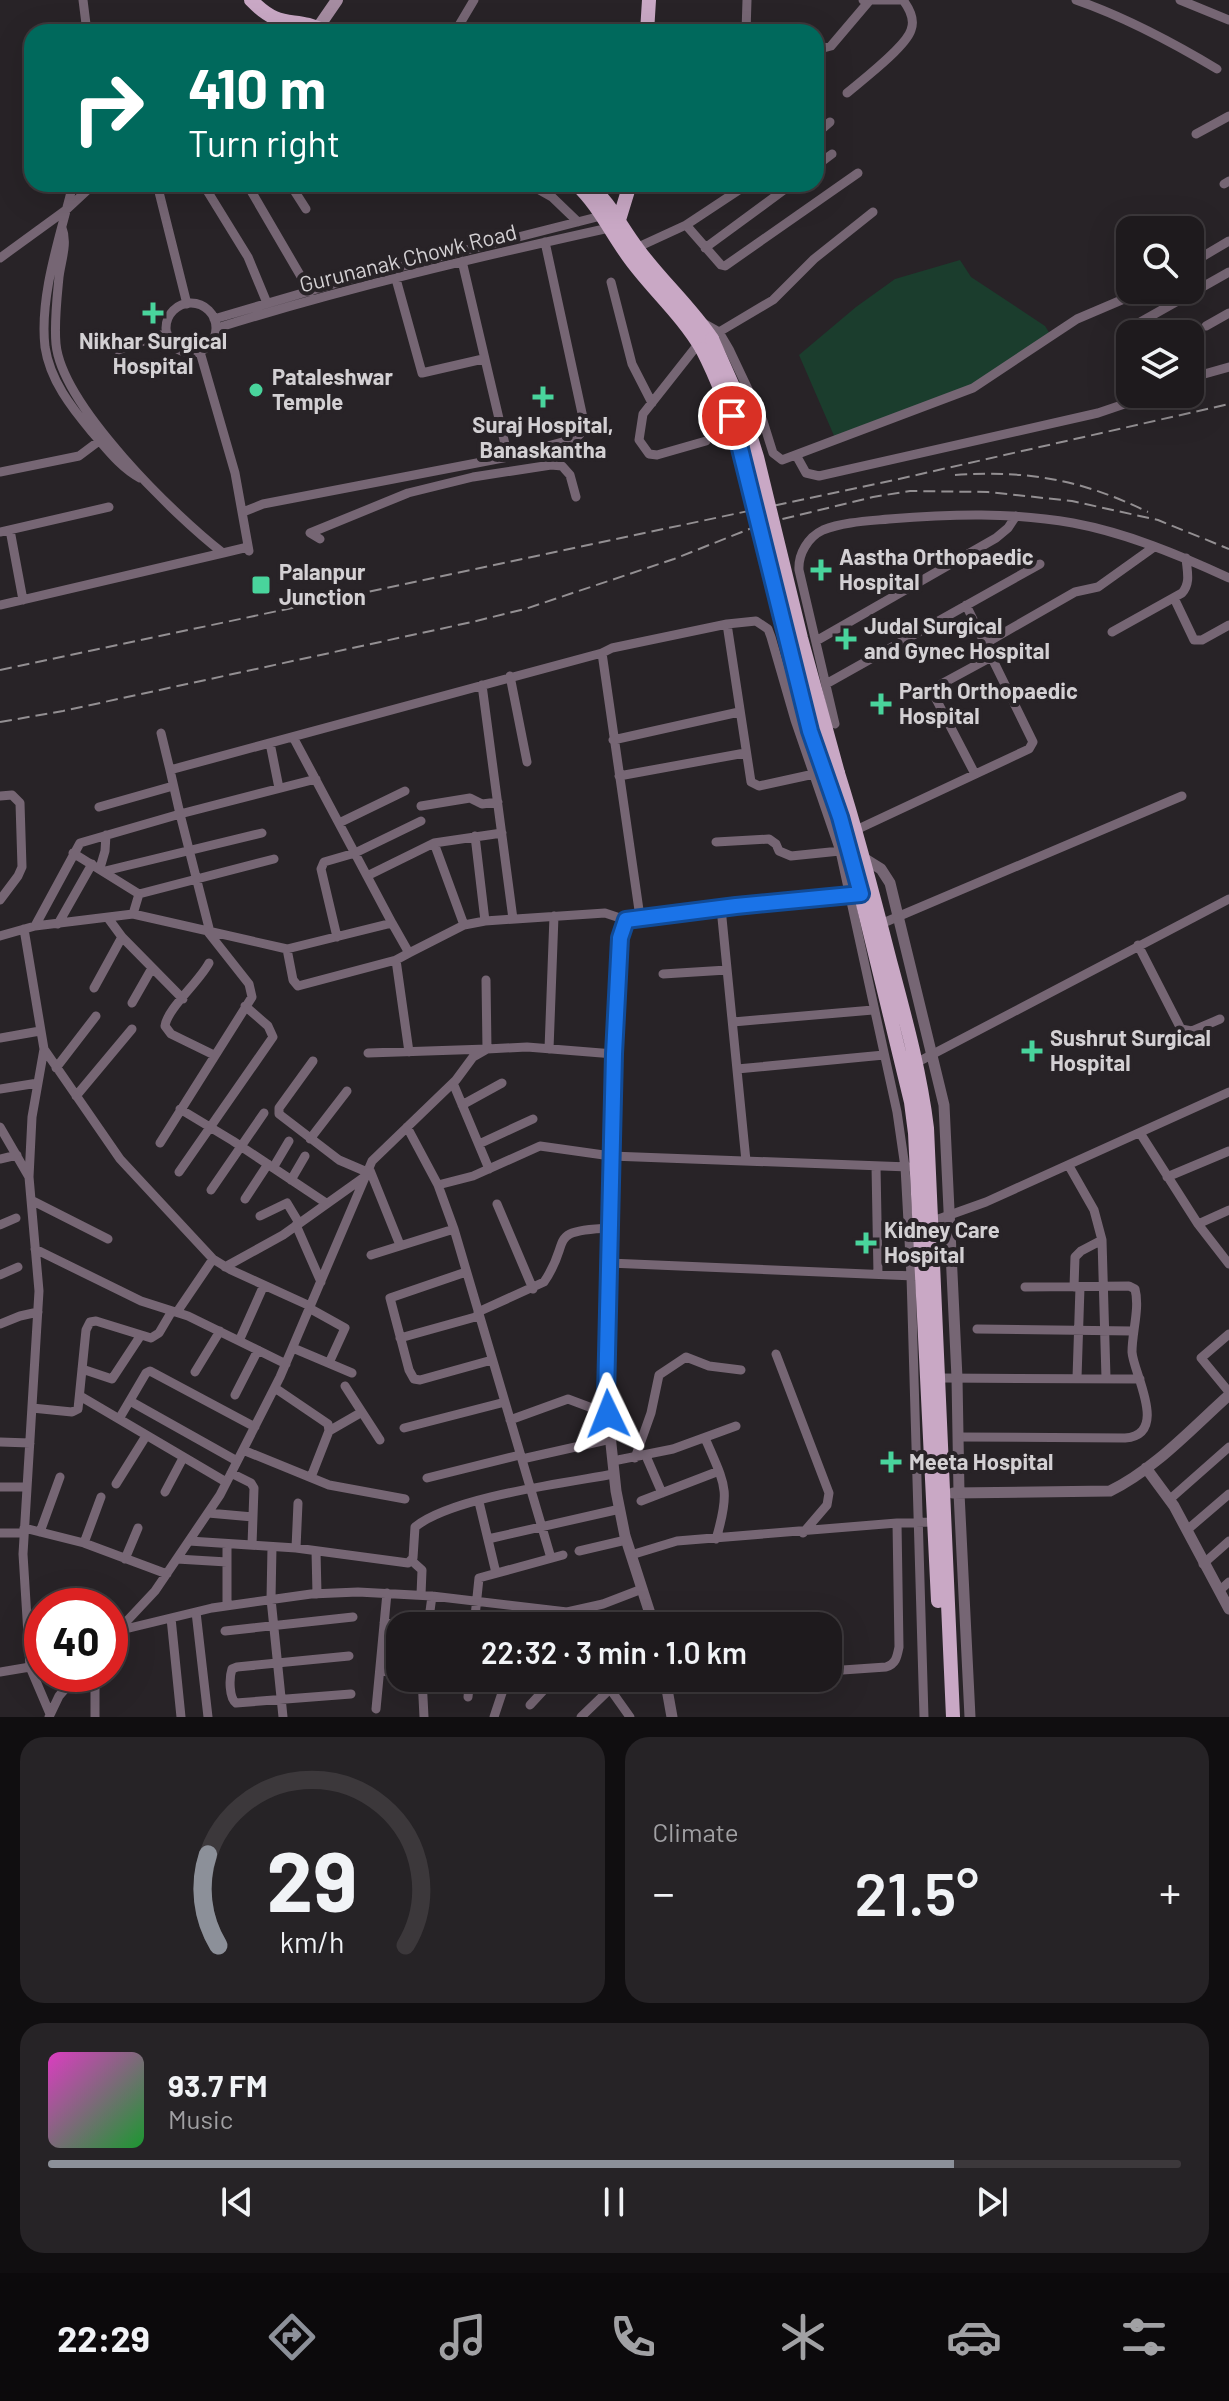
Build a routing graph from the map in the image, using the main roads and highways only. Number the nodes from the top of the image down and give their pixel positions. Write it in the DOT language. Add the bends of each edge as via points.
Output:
graph roads {
  1 [pos="242,0"];
  2 [pos="251,0"];
  3 [pos="337,0"];
  4 [pos="639,0"];
  5 [pos="649,0"];
  6 [pos="270,24"];
  7 [pos="288,24"];
  8 [pos="324,24"];
  9 [pos="639,24"];
  10 [pos="648,24"];
  11 [pos="584,192"];
  12 [pos="594,192"];
  13 [pos="618,192"];
  14 [pos="625,192"];
  15 [pos="610,218"];
  16 [pos="708,341"];
  17 [pos="826,775"];
  18 [pos="861,895"];
  19 [pos="910,1066"];
  20 [pos="926,1224"];
  21 [pos="945,1493"];
  22 [pos="944,1717"];
  23 [pos="953,1717"];
  1 -- 6 [label="main road"];
  2 -- 7 [label="main road" via="265,15"];
  3 -- 8 [label="main road"];
  4 -- 9 [label="main road"];
  5 -- 10 [label="main road"];
  11 -- 15 [label="main road"];
  12 -- 15 [label="main road"];
  13 -- 15 [label="main road"];
  14 -- 15 [label="main road"];
  15 -- 16 [label="main road" via="700,321"];
  15 -- 16 [label="main road" via="631,261"];
  16 -- 17 [label="main road, bridge" via="741,445 775,599"];
  17 -- 18 [label="main road"];
  17 -- 18 [label="main road" via="856,830 865,859"];
  18 -- 19 [label="main road" via="875,926"];
  19 -- 20 [label="main road" via="910,1167"];
  19 -- 20 [label="main road" via="927,1128"];
  20 -- 21 [label="main road"];
  20 -- 21 [label="main road" via="916,1276"];
  21 -- 22 [label="main road" via="934,1522"];
  21 -- 23 [label="main road"];
}
